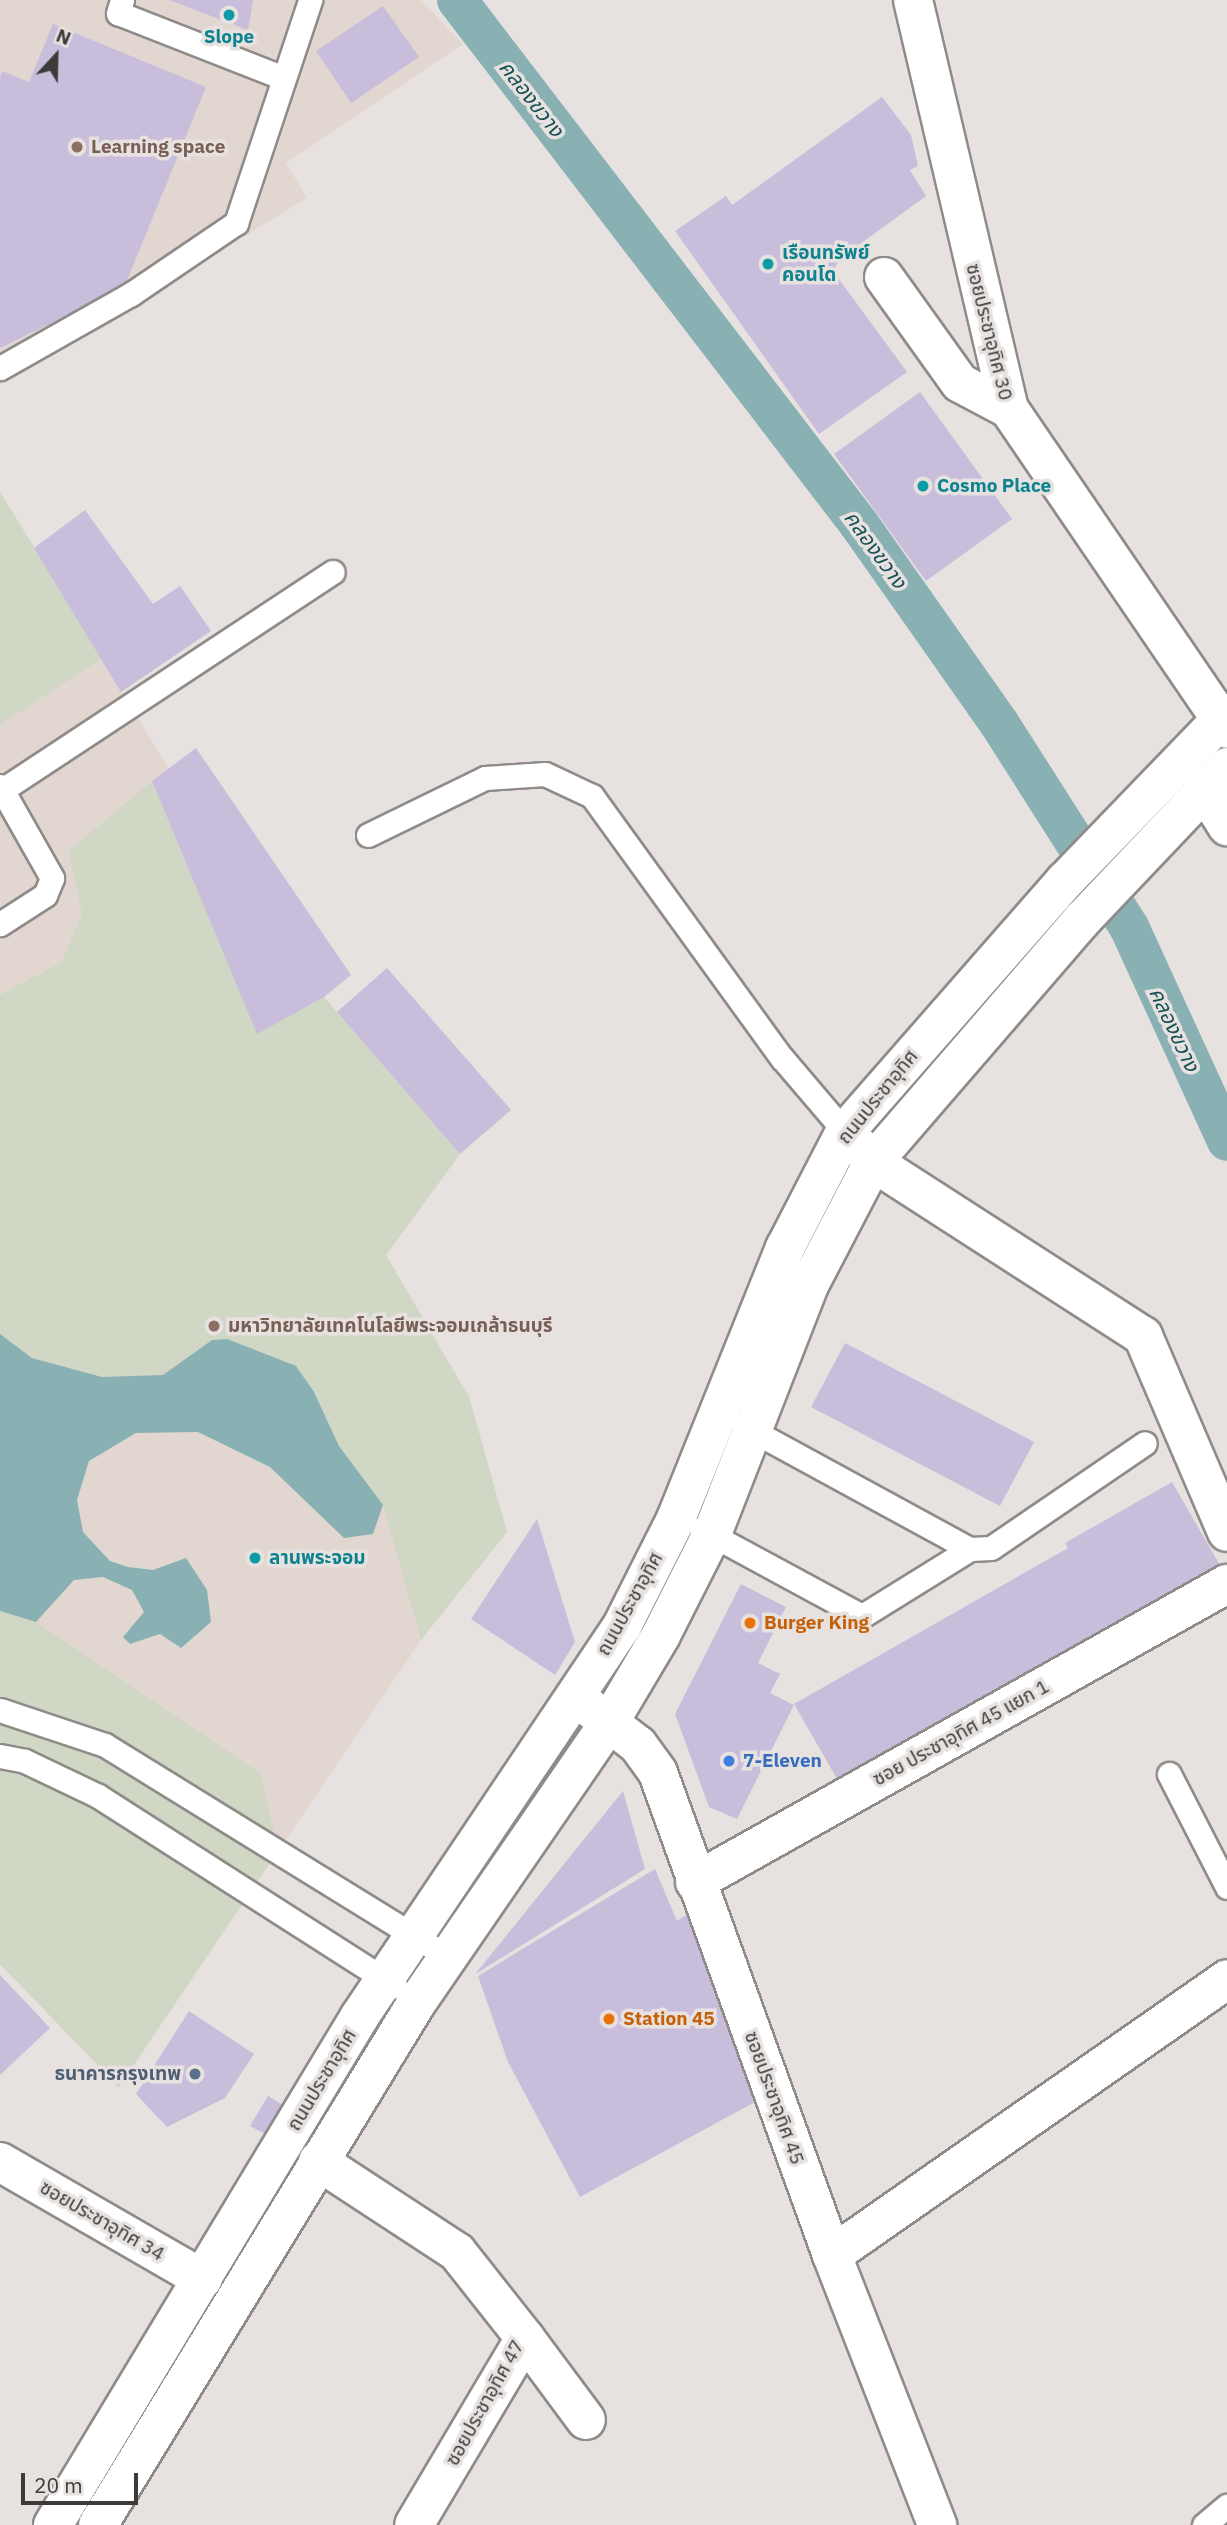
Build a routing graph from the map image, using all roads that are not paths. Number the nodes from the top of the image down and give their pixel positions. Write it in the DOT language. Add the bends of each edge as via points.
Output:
graph roads {
  1 [pos="122,0"];
  2 [pos="310,0"];
  3 [pos="914,0"];
  4 [pos="284,78"];
  5 [pos="884,277"];
  6 [pos="0,368"];
  7 [pos="1009,409"];
  8 [pos="333,572"];
  9 [pos="1225,720"];
  10 [pos="1216,778"];
  11 [pos="1,788"];
  12 [pos="1227,826"];
  13 [pos="368,835"];
  14 [pos="0,924"];
  15 [pos="845,1132"];
  16 [pos="873,1162"];
  17 [pos="736,1421"];
  18 [pos="1145,1443"];
  19 [pos="676,1519"];
  20 [pos="1227,1532"];
  21 [pos="712,1534"];
  22 [pos="970,1549"];
  23 [pos="1227,1584"];
  24 [pos="577,1698"];
  25 [pos="0,1710"];
  26 [pos="610,1721"];
  27 [pos="0,1756"];
  28 [pos="1169,1774"];
  29 [pos="695,1882"];
  30 [pos="1227,1887"];
  31 [pos="411,1935"];
  32 [pos="447,1956"];
  33 [pos="384,1978"];
  34 [pos="1227,1979"];
  35 [pos="417,2002"];
  36 [pos="318,2161"];
  37 [pos="0,2162"];
  38 [pos="832,2255"];
  39 [pos="203,2279"];
  40 [pos="525,2338"];
  41 [pos="586,2420"];
  42 [pos="1227,2506"];
  43 [pos="930,2521"];
  44 [pos="53,2525"];
  45 [pos="99,2525"];
  46 [pos="414,2525"];
  47 [pos="1204,2525"];
  1 -- 4 [label="lane" via="118,13"];
  2 -- 4 [label="lane"];
  3 -- 7 [label="street, ซอยประชาอุทิศ 30"];
  4 -- 6 [label="lane" via="236,223 131,294"];
  5 -- 7 [label="street" via="960,383"];
  7 -- 9 [label="street, ซอยประชาอุทิศ 30"];
  8 -- 11 [label="lane"];
  9 -- 15 [label="street, ถนนประชาอุทิศ" via="1108,834"];
  10 -- 12 [label="street"];
  10 -- 16 [label="street, ถนนประชาอุทิศ" via="1082,920"];
  11 -- 14 [label="lane" via="52,877 45,895"];
  13 -- 15 [label="lane" via="485,778 545,774 592,796 782,1058"];
  15 -- 16 [label="street"];
  15 -- 17 [label="street, ถนนประชาอุทิศ" via="785,1248"];
  16 -- 17 [label="street, ถนนประชาอุทิศ"];
  16 -- 20 [label="street" via="1143,1336"];
  17 -- 19 [label="street, ถนนประชาอุทิศ"];
  17 -- 21 [label="street, ถนนประชาอุทิศ"];
  17 -- 22 [label="lane"];
  18 -- 22 [label="lane" via="991,1548"];
  19 -- 21 [label="lane"];
  19 -- 24 [label="street, ถนนประชาอุทิศ" via="622,1626"];
  21 -- 22 [label="lane" via="862,1616"];
  21 -- 26 [label="street, ถนนประชาอุทิศ"];
  23 -- 29 [label="street, ซอย ประชาอุทิศ 45 แยก 1"];
  24 -- 26 [label="street, ซอยประชาอุทิศ 45"];
  24 -- 31 [label="street, ถนนประชาอุทิศ"];
  25 -- 31 [label="lane" via="105,1745"];
  26 -- 29 [label="street, ซอยประชาอุทิศ 45" via="638,1745 658,1773"];
  26 -- 32 [label="street, ถนนประชาอุทิศ"];
  27 -- 33 [label="lane" via="25,1761 98,1796"];
  28 -- 30 [label="lane"];
  29 -- 38 [label="street, ซอยประชาอุทิศ 45"];
  31 -- 32 [label="lane"];
  31 -- 33 [label="street, ถนนประชาอุทิศ"];
  32 -- 35 [label="street, ถนนประชาอุทิศ"];
  33 -- 35 [label="lane"];
  33 -- 39 [label="street, ถนนประชาอุทิศ"];
  34 -- 38 [label="street"];
  35 -- 36 [label="street, ถนนประชาอุทิศ"];
  36 -- 40 [label="street, ซอยประชาอุทิศ 47" via="457,2252"];
  36 -- 45 [label="street, ถนนประชาอุทิศ"];
  37 -- 39 [label="street, ซอยประชาอุทิศ 34"];
  38 -- 43 [label="street, ซอยประชาอุทิศ 45"];
  39 -- 44 [label="street, ถนนประชาอุทิศ"];
  40 -- 41 [label="street"];
  40 -- 46 [label="street, ซอยประชาอุทิศ 47"];
  42 -- 47 [label="lane"];
}
